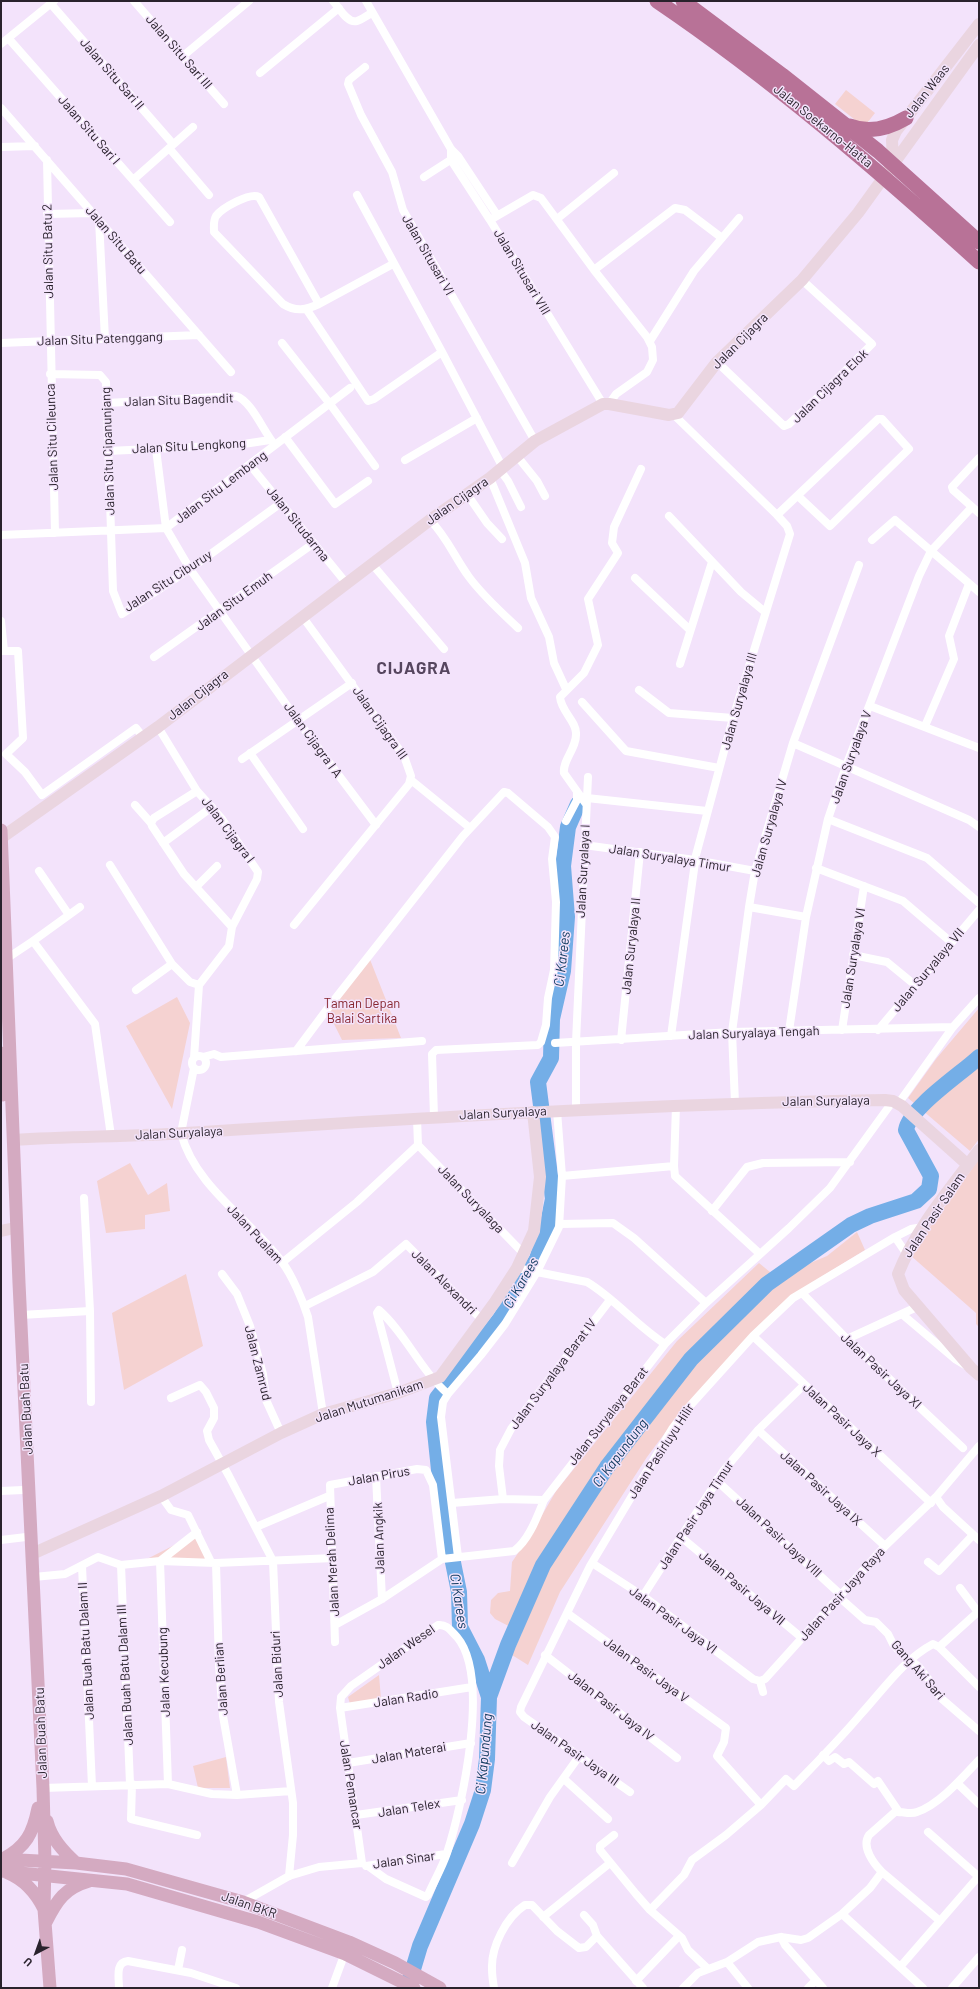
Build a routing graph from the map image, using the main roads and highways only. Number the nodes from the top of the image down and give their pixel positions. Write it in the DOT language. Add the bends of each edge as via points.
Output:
graph roads {
  1 [pos="657,1"];
  2 [pos="686,2"];
  3 [pos="906,118"];
  4 [pos="844,123"];
  5 [pos="979,242"];
  6 [pos="979,262"];
  7 [pos="1,830"];
  8 [pos="1,838"];
  9 [pos="1,1053"];
  10 [pos="5,1230"];
  11 [pos="41,1808"];
  12 [pos="42,1861"];
  13 [pos="76,1863"];
  14 [pos="2,1865"];
  15 [pos="42,1874"];
  16 [pos="91,1880"];
  17 [pos="44,1909"];
  18 [pos="46,1923"];
  19 [pos="347,1948"];
  20 [pos="50,1988"];
  21 [pos="414,1988"];
  22 [pos="440,1988"];
  1 -- 6 [label="highway, Jalan Soekarno-Hatta" via="772,85 885,177"];
  2 -- 4 [label="highway, Jalan Soekarno-Hatta"];
  3 -- 4 [label="highway" via="894,125 874,130 863,130"];
  4 -- 5 [label="highway, Jalan Soekarno-Hatta"];
  7 -- 8 [label="main road, Jalan Buah Batu"];
  8 -- 11 [label="main road, Jalan Buah Batu" via="43,1788"];
  9 -- 10 [label="main road, Jalan Buah Batu"];
  10 -- 11 [label="main road, Jalan Buah Batu"];
  11 -- 12 [label="main road, Jalan Buah Batu"];
  11 -- 13 [label="main road" via="54,1838"];
  11 -- 14 [label="main road" via="30,1836"];
  12 -- 13 [label="main road, Jalan BKR"];
  12 -- 14 [label="main road, Jalan BKR"];
  12 -- 15 [label="main road, Jalan Buah Batu"];
  13 -- 19 [label="main road, Jalan BKR" via="126,1869 243,1902"];
  14 -- 15 [label="main road, Jalan BKR"];
  14 -- 17 [label="main road" via="30,1888"];
  15 -- 16 [label="main road, Jalan BKR"];
  15 -- 17 [label="main road, Jalan Buah Batu"];
  16 -- 18 [label="main road" via="68,1890 55,1905"];
  16 -- 19 [label="main road, Jalan BKR" via="127,1884"];
  17 -- 18 [label="main road, Jalan Buah Batu"];
  18 -- 20 [label="main road, Jalan Buah Batu"];
  19 -- 21 [label="main road, Jalan BKR"];
  19 -- 22 [label="main road, Jalan BKR" via="395,1963"];
}
